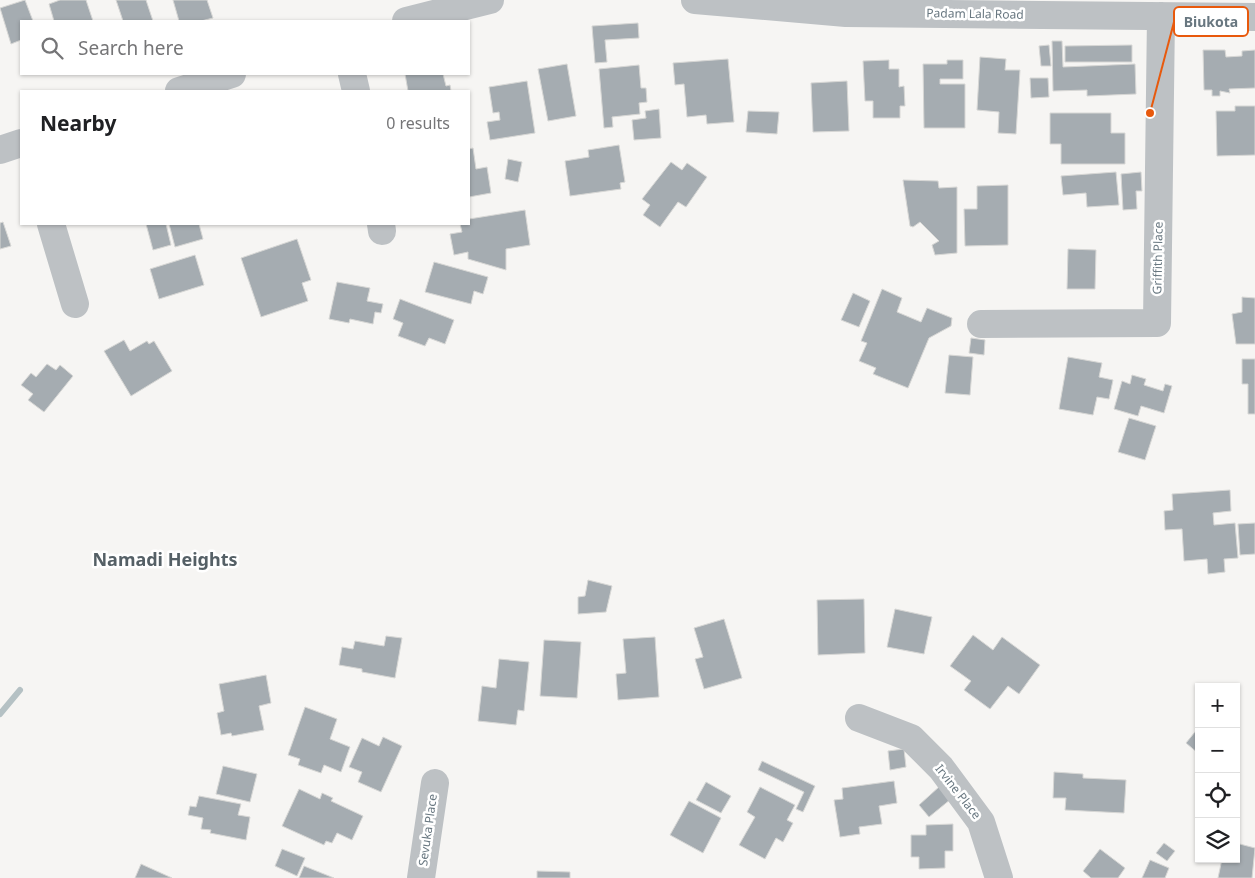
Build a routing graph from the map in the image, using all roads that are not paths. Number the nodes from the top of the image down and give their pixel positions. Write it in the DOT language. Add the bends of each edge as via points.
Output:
graph roads {
  1 [pos="490,0"];
  2 [pos="695,0"];
  3 [pos="1161,16"];
  4 [pos="1255,17"];
  5 [pos="410,20"];
  6 [pos="229,75"];
  7 [pos="352,75"];
  8 [pos="182,90"];
  9 [pos="356,90"];
  10 [pos="20,143"];
  11 [pos="0,150"];
  12 [pos="51,225"];
  13 [pos="76,304"];
  14 [pos="981,324"];
  15 [pos="858,718"];
  16 [pos="435,782"];
  17 [pos="420,878"];
  18 [pos="999,878"];
  1 -- 5 [label="street"];
  2 -- 3 [label="street, Padam Lala Road" via="846,13"];
  3 -- 4 [label="street, Padam Lala Road"];
  3 -- 14 [label="street, Griffith Place" via="1157,323"];
  6 -- 8 [label="street"];
  7 -- 9 [label="street"];
  10 -- 11 [label="street"];
  12 -- 13 [label="street"];
  15 -- 18 [label="street, Irvine Place" via="911,738 941,768 981,822"];
  16 -- 17 [label="street, Sevuka Place"];
}
